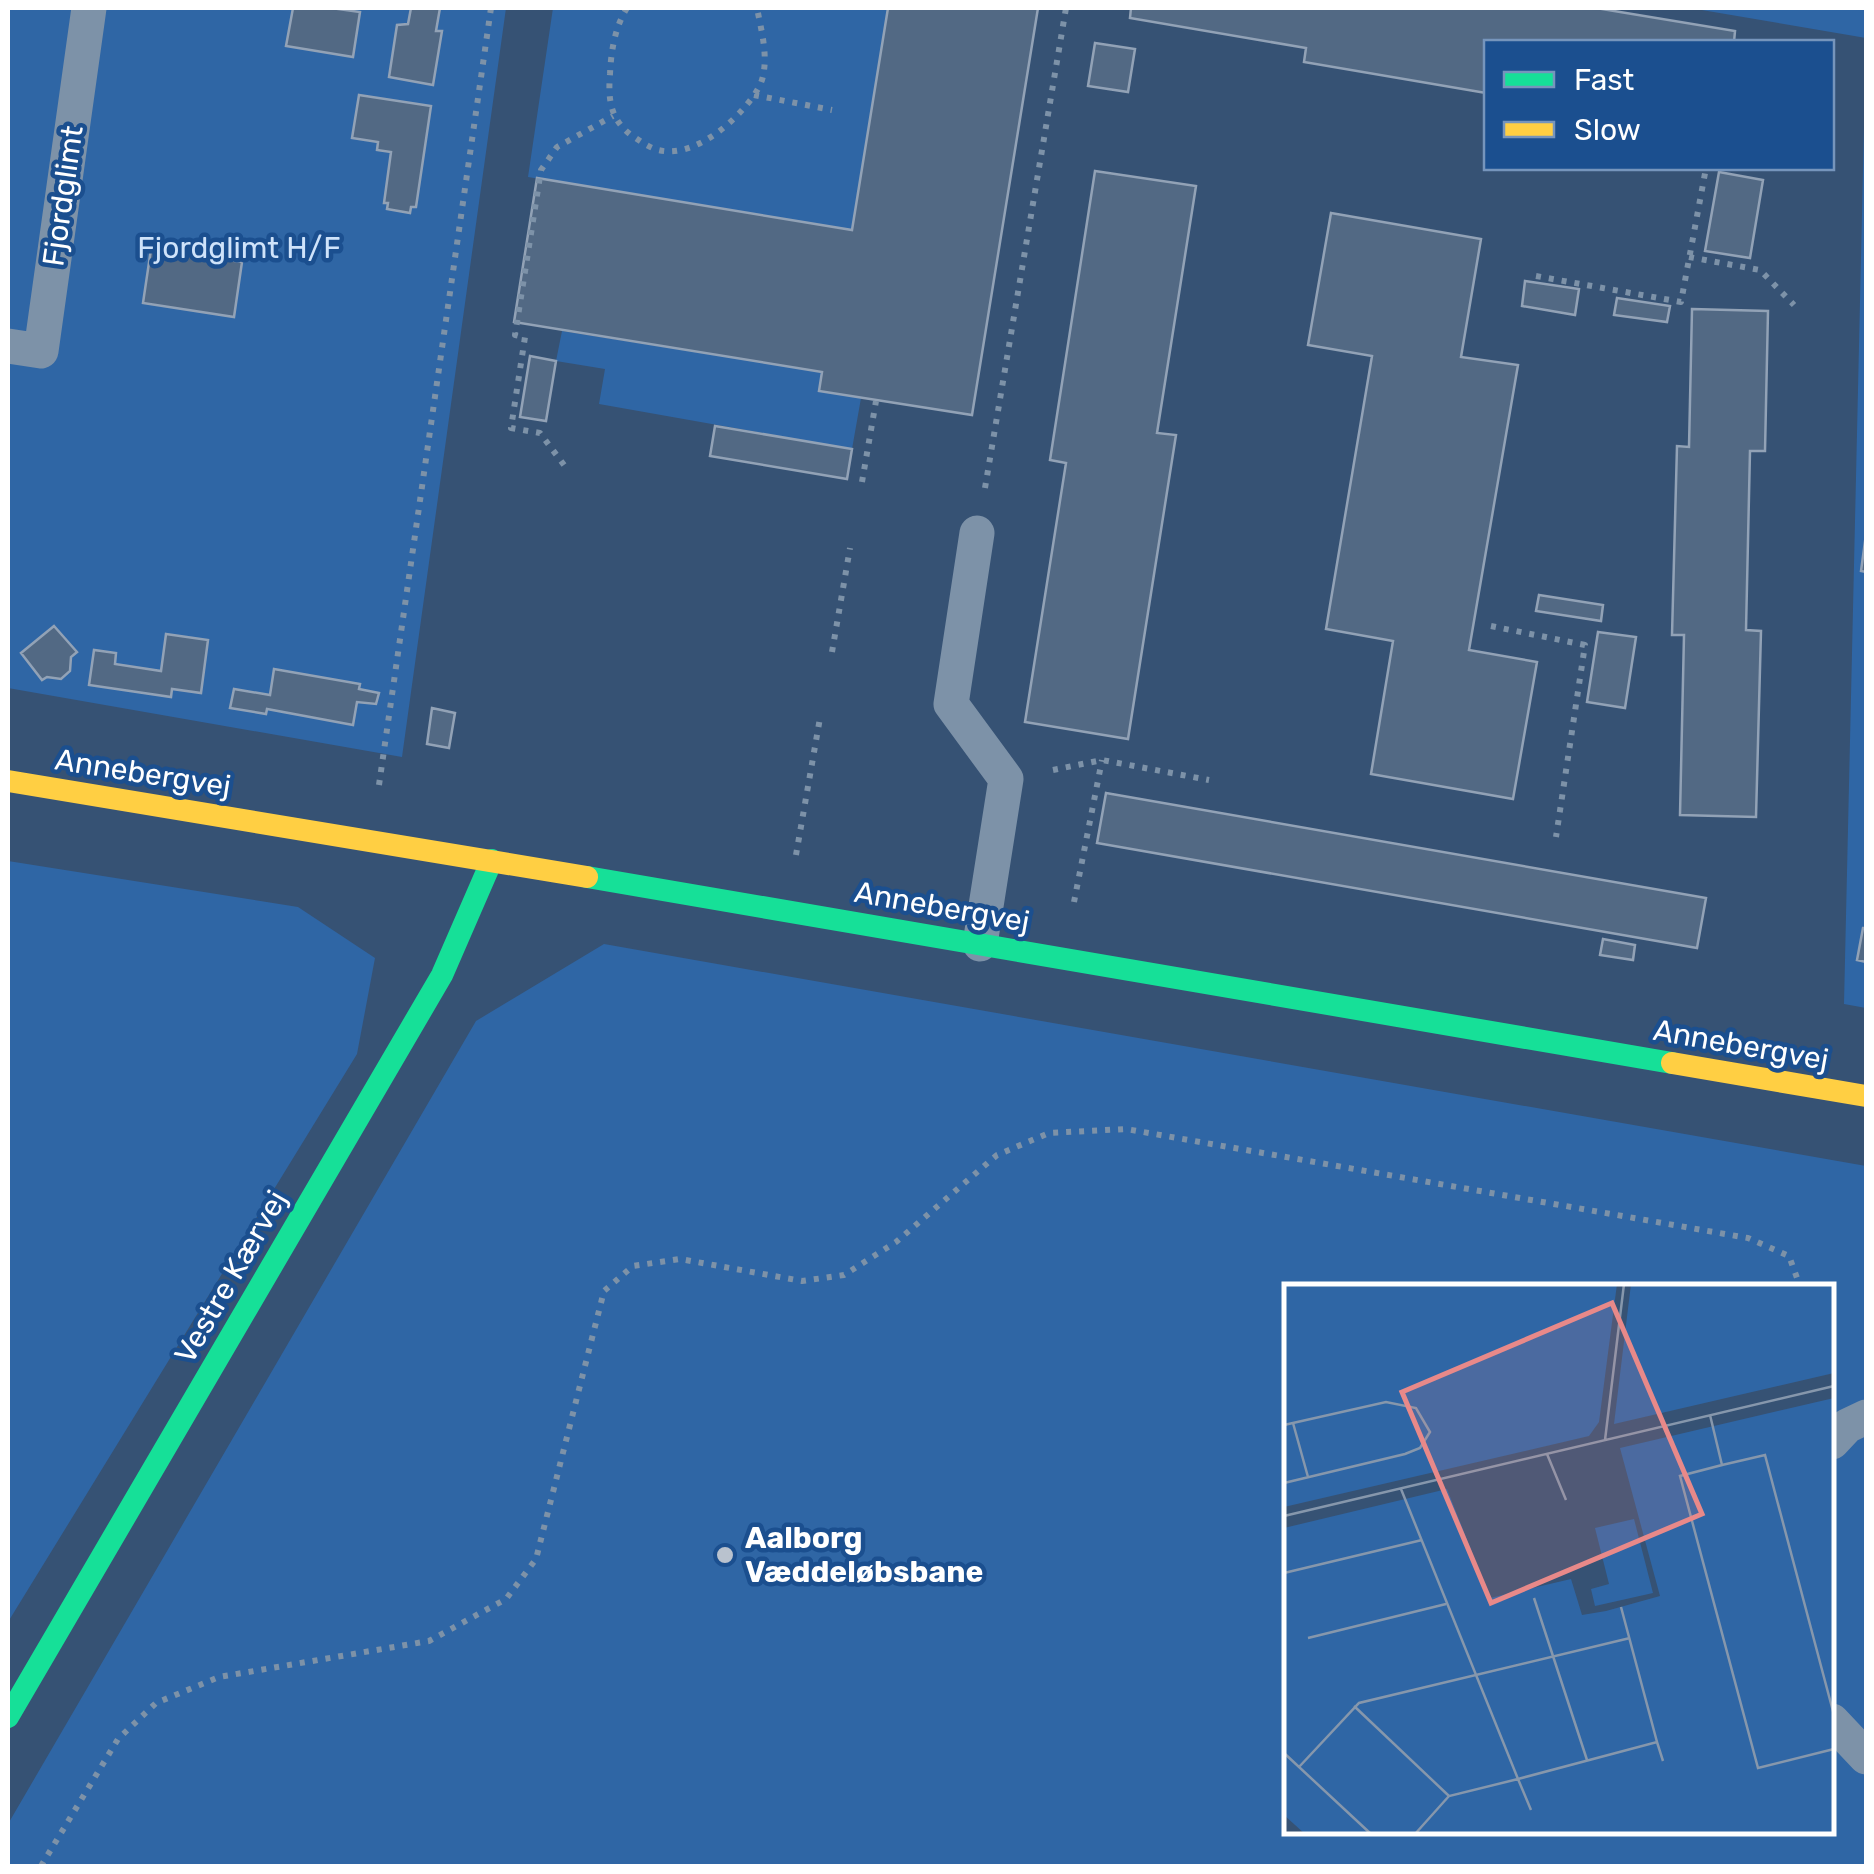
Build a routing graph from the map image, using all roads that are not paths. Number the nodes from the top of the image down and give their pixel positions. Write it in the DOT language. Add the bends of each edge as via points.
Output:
graph roads {
  1 [pos="89,8"];
  2 [pos="8,346"];
  3 [pos="978,533"];
  4 [pos="8,780"];
  5 [pos="492,860"];
  6 [pos="980,944"];
  7 [pos="1866,1096"];
  8 [pos="1866,1418"];
  9 [pos="1834,1440"];
  10 [pos="8,1717"];
  11 [pos="1834,1723"];
  12 [pos="1866,1757"];
  1 -- 2 [label="lane, Fjordglimt" via="41,352"];
  3 -- 6 [label="lane" via="951,704 1006,778"];
  4 -- 5 [label="street, Annebergvej"];
  5 -- 6 [label="street, Annebergvej"];
  5 -- 10 [label="street, Vestre Kærvej" via="442,974"];
  6 -- 7 [label="street, Annebergvej"];
  8 -- 9 [label="lane"];
  11 -- 12 [label="lane"];
}
